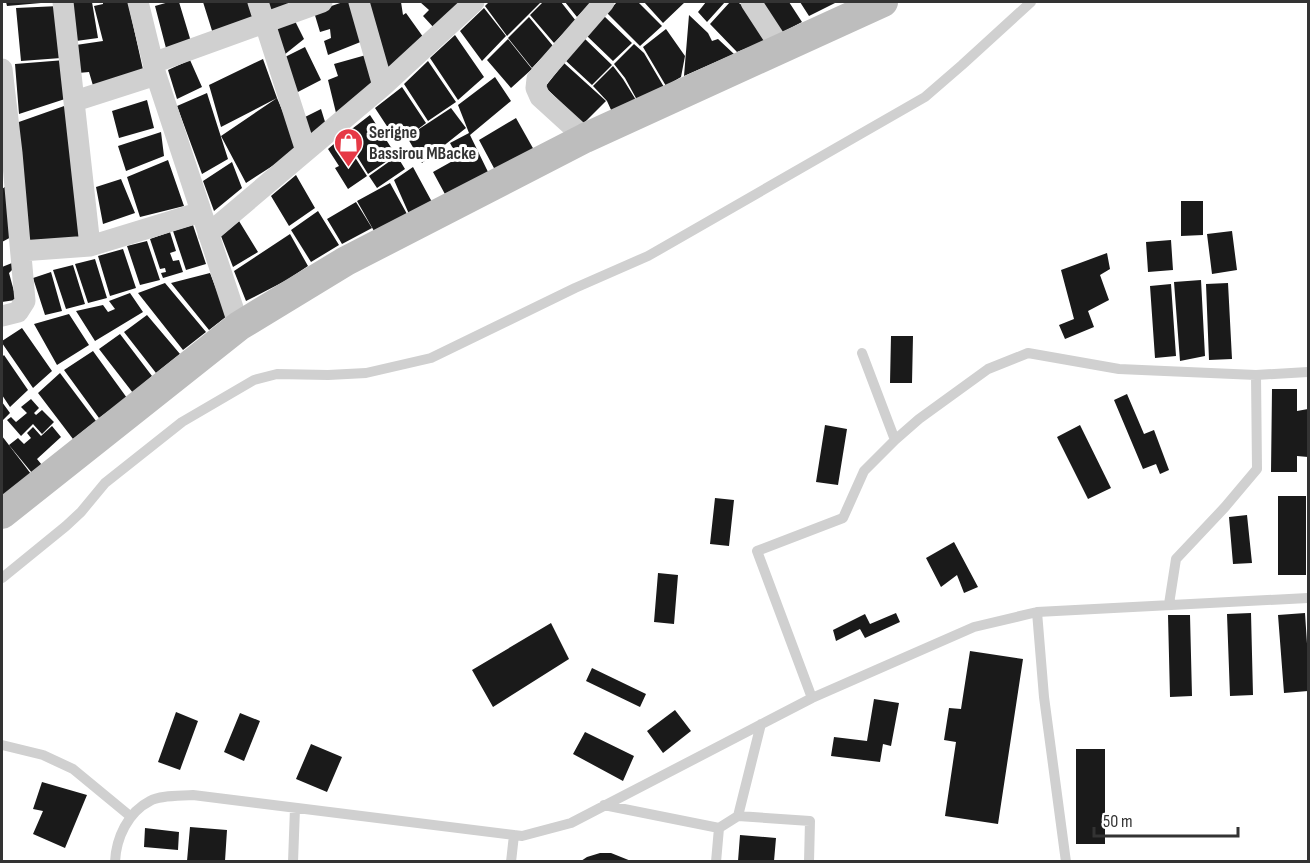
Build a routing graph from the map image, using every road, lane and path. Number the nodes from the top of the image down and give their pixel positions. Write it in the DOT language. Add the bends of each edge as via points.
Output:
graph roads {
  1 [pos="63,2"];
  2 [pos="138,2"];
  3 [pos="258,2"];
  4 [pos="322,2"];
  5 [pos="358,2"];
  6 [pos="474,2"];
  7 [pos="604,2"];
  8 [pos="751,2"];
  9 [pos="1031,2"];
  10 [pos="868,4"];
  11 [pos="265,22"];
  12 [pos="781,48"];
  13 [pos="2,69"];
  14 [pos="155,69"];
  15 [pos="383,86"];
  16 [pos="75,101"];
  17 [pos="585,138"];
  18 [pos="306,151"];
  19 [pos="8,178"];
  20 [pos="201,212"];
  21 [pos="208,234"];
  22 [pos="90,246"];
  23 [pos="21,251"];
  24 [pos="2,316"];
  25 [pos="239,326"];
  26 [pos="862,353"];
  27 [pos="1308,372"];
  28 [pos="1256,375"];
  29 [pos="895,440"];
  30 [pos="2,514"];
  31 [pos="2,578"];
  32 [pos="1308,598"];
  33 [pos="1169,604"];
  34 [pos="1037,612"];
  35 [pos="813,698"];
  36 [pos="761,724"];
  37 [pos="2,745"];
  38 [pos="604,806"];
  39 [pos="295,808"];
  40 [pos="130,816"];
  41 [pos="738,816"];
  42 [pos="719,828"];
  43 [pos="514,835"];
  44 [pos="115,861"];
  45 [pos="293,861"];
  46 [pos="511,861"];
  47 [pos="717,861"];
  48 [pos="809,861"];
  49 [pos="1066,861"];
  1 -- 16 [label="street"];
  2 -- 14 [label="street"];
  3 -- 11 [label="street"];
  4 -- 11 [label="street"];
  5 -- 15 [label="street"];
  6 -- 15 [label="street"];
  7 -- 17 [label="street" via="537,79 540,97"];
  8 -- 12 [label="street"];
  9 -- 31 [label="lane" via="925,97 648,256 431,358 366,373 277,374 254,380 182,422 105,483 66,526"];
  10 -- 12 [label="street"];
  11 -- 14 [label="street"];
  11 -- 18 [label="street"];
  12 -- 17 [label="street"];
  13 -- 19 [label="street"];
  14 -- 16 [label="street"];
  14 -- 20 [label="street"];
  15 -- 18 [label="street"];
  16 -- 22 [label="street"];
  17 -- 25 [label="street" via="346,261"];
  18 -- 21 [label="street"];
  19 -- 23 [label="street"];
  20 -- 21 [label="street"];
  20 -- 22 [label="street"];
  21 -- 25 [label="street"];
  22 -- 23 [label="street"];
  23 -- 24 [label="street" via="25,301 18,312"];
  25 -- 30 [label="street"];
  26 -- 29 [label="lane"];
  27 -- 28 [label="lane"];
  28 -- 29 [label="lane" via="1119,369 1028,353 988,369"];
  28 -- 33 [label="lane" via="1257,469 1176,559"];
  29 -- 35 [label="lane" via="864,471 843,518 757,551"];
  32 -- 33 [label="lane"];
  33 -- 34 [label="lane"];
  34 -- 35 [label="lane" via="974,627"];
  34 -- 49 [label="lane"];
  35 -- 36 [label="lane"];
  36 -- 38 [label="lane"];
  36 -- 41 [label="lane"];
  37 -- 40 [label="lane" via="43,755 73,769"];
  38 -- 42 [label="lane"];
  38 -- 43 [label="lane" via="571,823"];
  39 -- 40 [label="lane" via="193,795 151,800"];
  39 -- 43 [label="lane"];
  39 -- 45 [label="lane"];
  40 -- 44 [label="lane"];
  41 -- 42 [label="lane"];
  41 -- 48 [label="lane" via="810,821"];
  42 -- 47 [label="lane"];
  43 -- 46 [label="lane"];
}
